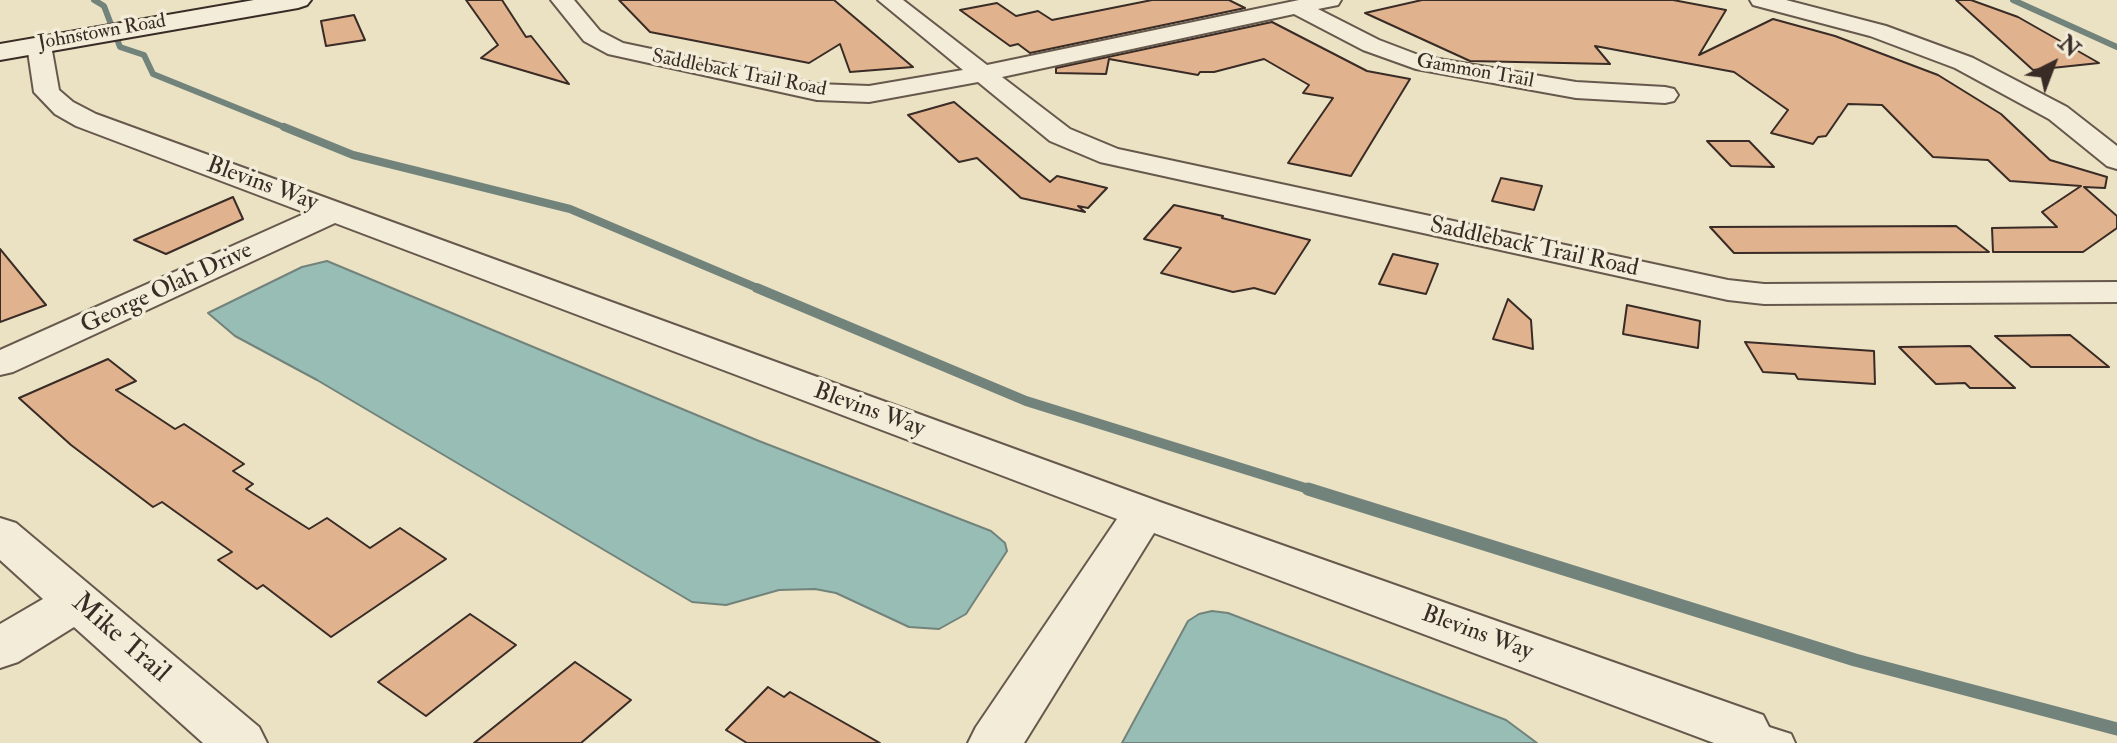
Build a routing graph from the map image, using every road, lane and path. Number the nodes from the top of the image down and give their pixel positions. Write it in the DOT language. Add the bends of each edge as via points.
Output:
graph roads {
  1 [pos="298,0"];
  2 [pos="562,0"];
  3 [pos="889,0"];
  4 [pos="1330,0"];
  5 [pos="1761,0"];
  6 [pos="1297,7"];
  7 [pos="1904,28"];
  8 [pos="1934,29"];
  9 [pos="39,45"];
  10 [pos="0,52"];
  11 [pos="982,73"];
  12 [pos="1665,95"];
  13 [pos="2117,160"];
  14 [pos="334,212"];
  15 [pos="2117,292"];
  16 [pos="0,364"];
  17 [pos="1144,513"];
  18 [pos="0,534"];
  19 [pos="77,602"];
  20 [pos="0,648"];
  21 [pos="1744,731"];
  22 [pos="240,743"];
  23 [pos="995,743"];
  24 [pos="1781,743"];
  1 -- 9 [label="main road, Johnstown Road"];
  2 -- 11 [label="street, Saddleback Trail Road" via="592,36 616,49 817,92 898,91"];
  3 -- 11 [label="street"];
  4 -- 6 [label="street, Saddleback Trail Road"];
  5 -- 7 [label="street" via="1852,23"];
  6 -- 11 [label="street, Saddleback Trail Road"];
  6 -- 12 [label="street, Gammon Trail" via="1416,62 1595,92"];
  7 -- 8 [label="street"];
  7 -- 13 [label="street" via="2058,113"];
  9 -- 10 [label="main road, Johnstown Road"];
  9 -- 14 [label="street, Blevins Way" via="47,92 74,114"];
  11 -- 15 [label="street, Saddleback Trail Road" via="1060,135 1110,156 1728,290"];
  14 -- 16 [label="street, George Olah Drive"];
  14 -- 17 [label="street, Blevins Way"];
  17 -- 21 [label="street, Blevins Way"];
  17 -- 23 [label="street"];
  18 -- 19 [label="street, Mike Trail"];
  19 -- 20 [label="street"];
  19 -- 22 [label="street, Mike Trail"];
  21 -- 24 [label="lane"];
}
